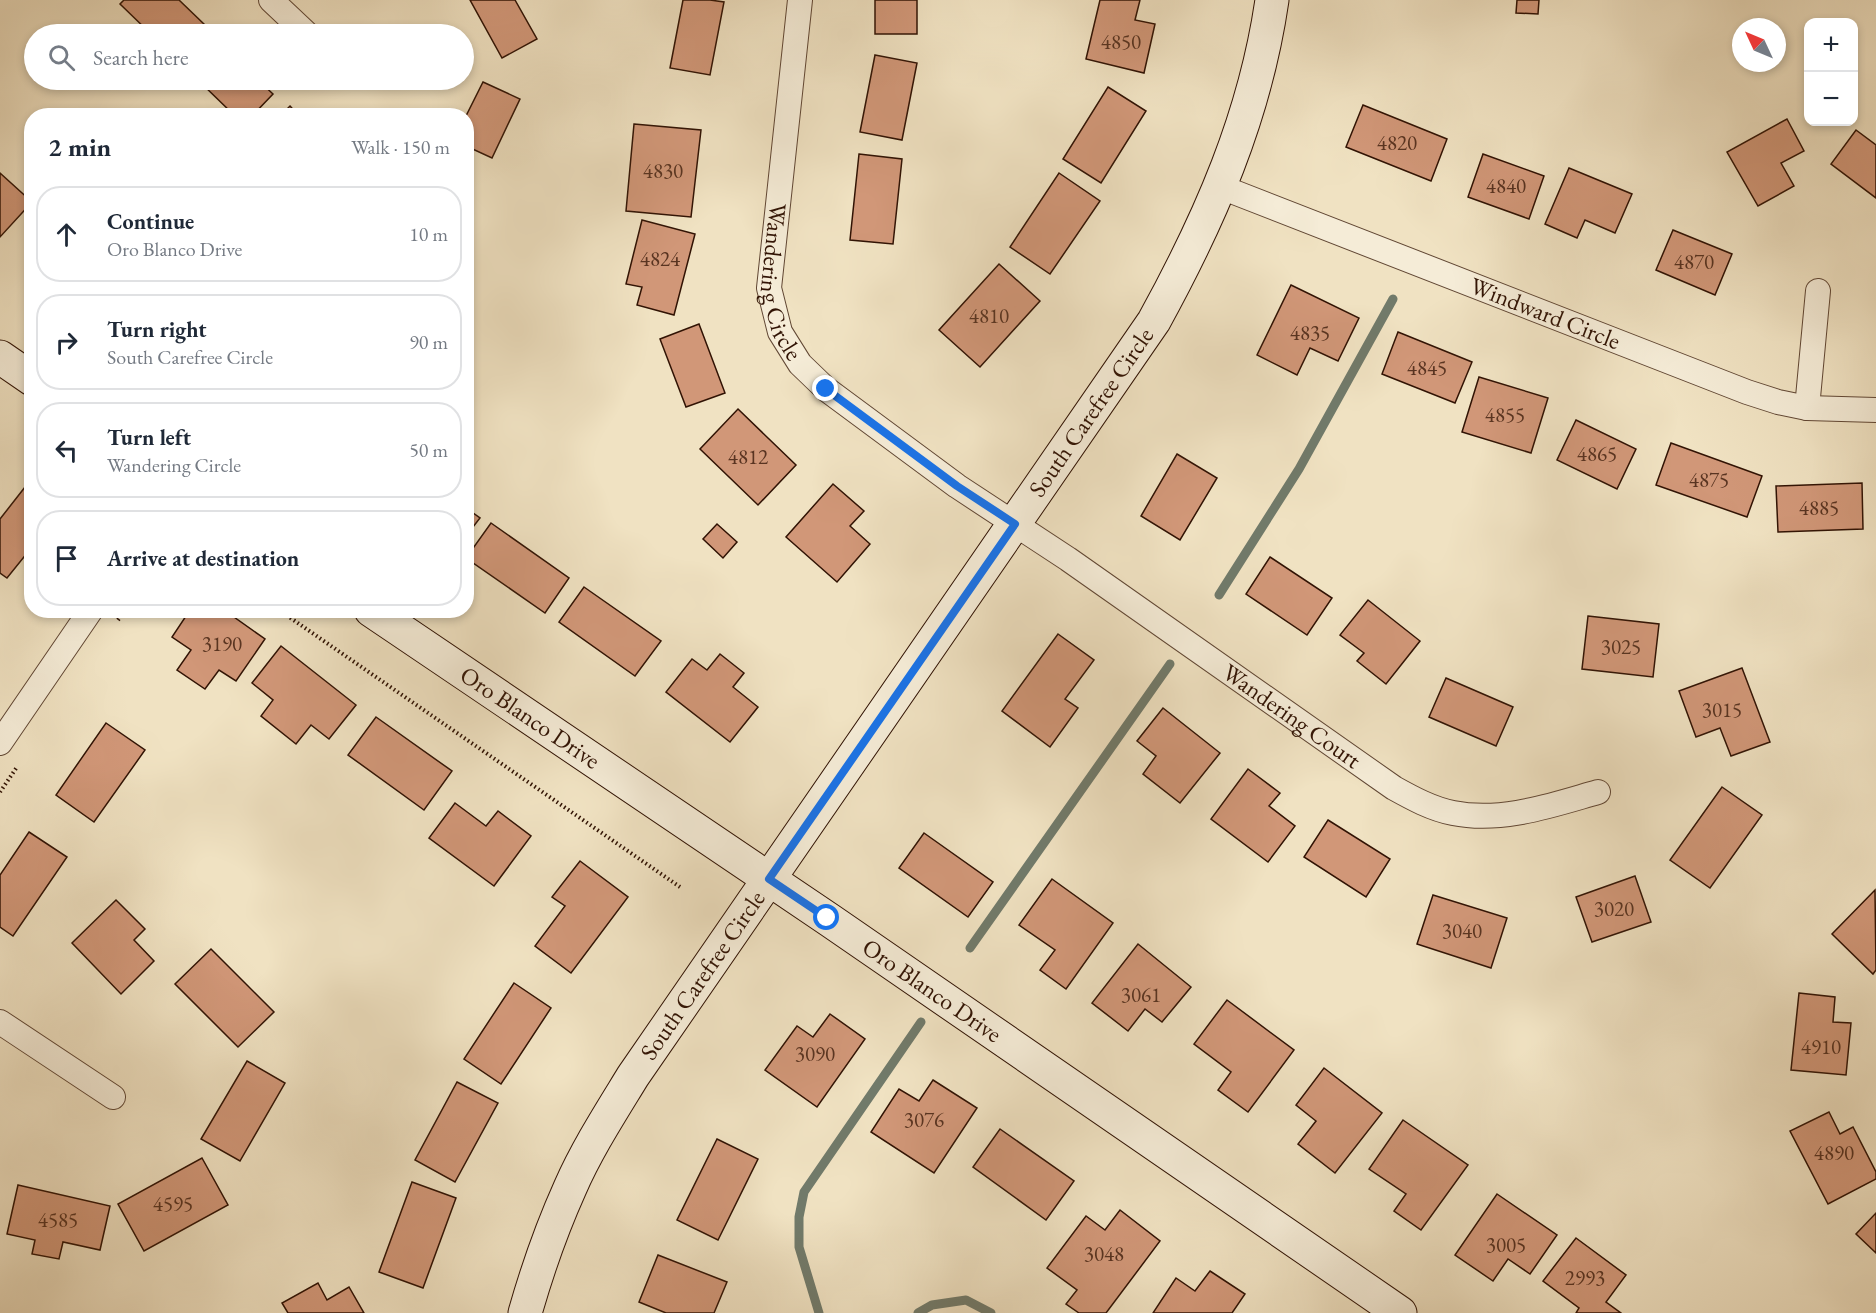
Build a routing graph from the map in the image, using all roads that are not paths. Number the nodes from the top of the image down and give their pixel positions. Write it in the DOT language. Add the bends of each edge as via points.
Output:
graph roads {
  1 [pos="271,0"];
  2 [pos="800,0"];
  3 [pos="1272,0"];
  4 [pos="296,24"];
  5 [pos="1221,187"];
  6 [pos="1818,291"];
  7 [pos="0,357"];
  8 [pos="24,374"];
  9 [pos="1807,408"];
  10 [pos="1876,410"];
  11 [pos="1015,524"];
  12 [pos="86,618"];
  13 [pos="384,618"];
  14 [pos="0,743"];
  15 [pos="1598,792"];
  16 [pos="769,879"];
  17 [pos="0,1022"];
  18 [pos="113,1097"];
  19 [pos="525,1313"];
  20 [pos="1400,1313"];
  1 -- 4 [label="street"];
  2 -- 11 [label="street, Wandering Circle" via="769,288 780,332 800,364 826,389"];
  3 -- 5 [label="main road, South Carefree Circle" via="1249,105"];
  5 -- 9 [label="street, Windward Circle" via="1747,392"];
  5 -- 11 [label="main road, South Carefree Circle" via="1154,321"];
  6 -- 9 [label="street"];
  7 -- 8 [label="main road"];
  9 -- 10 [label="street, Windward Circle"];
  11 -- 15 [label="street, Wandering Court" via="1394,788 1423,803 1453,813 1489,816 1539,809"];
  11 -- 16 [label="main road, South Carefree Circle"];
  12 -- 14 [label="street"];
  13 -- 16 [label="main road, Oro Blanco Drive"];
  16 -- 19 [label="main road, South Carefree Circle" via="606,1120 571,1186"];
  16 -- 20 [label="main road, Oro Blanco Drive"];
  17 -- 18 [label="street"];
}
